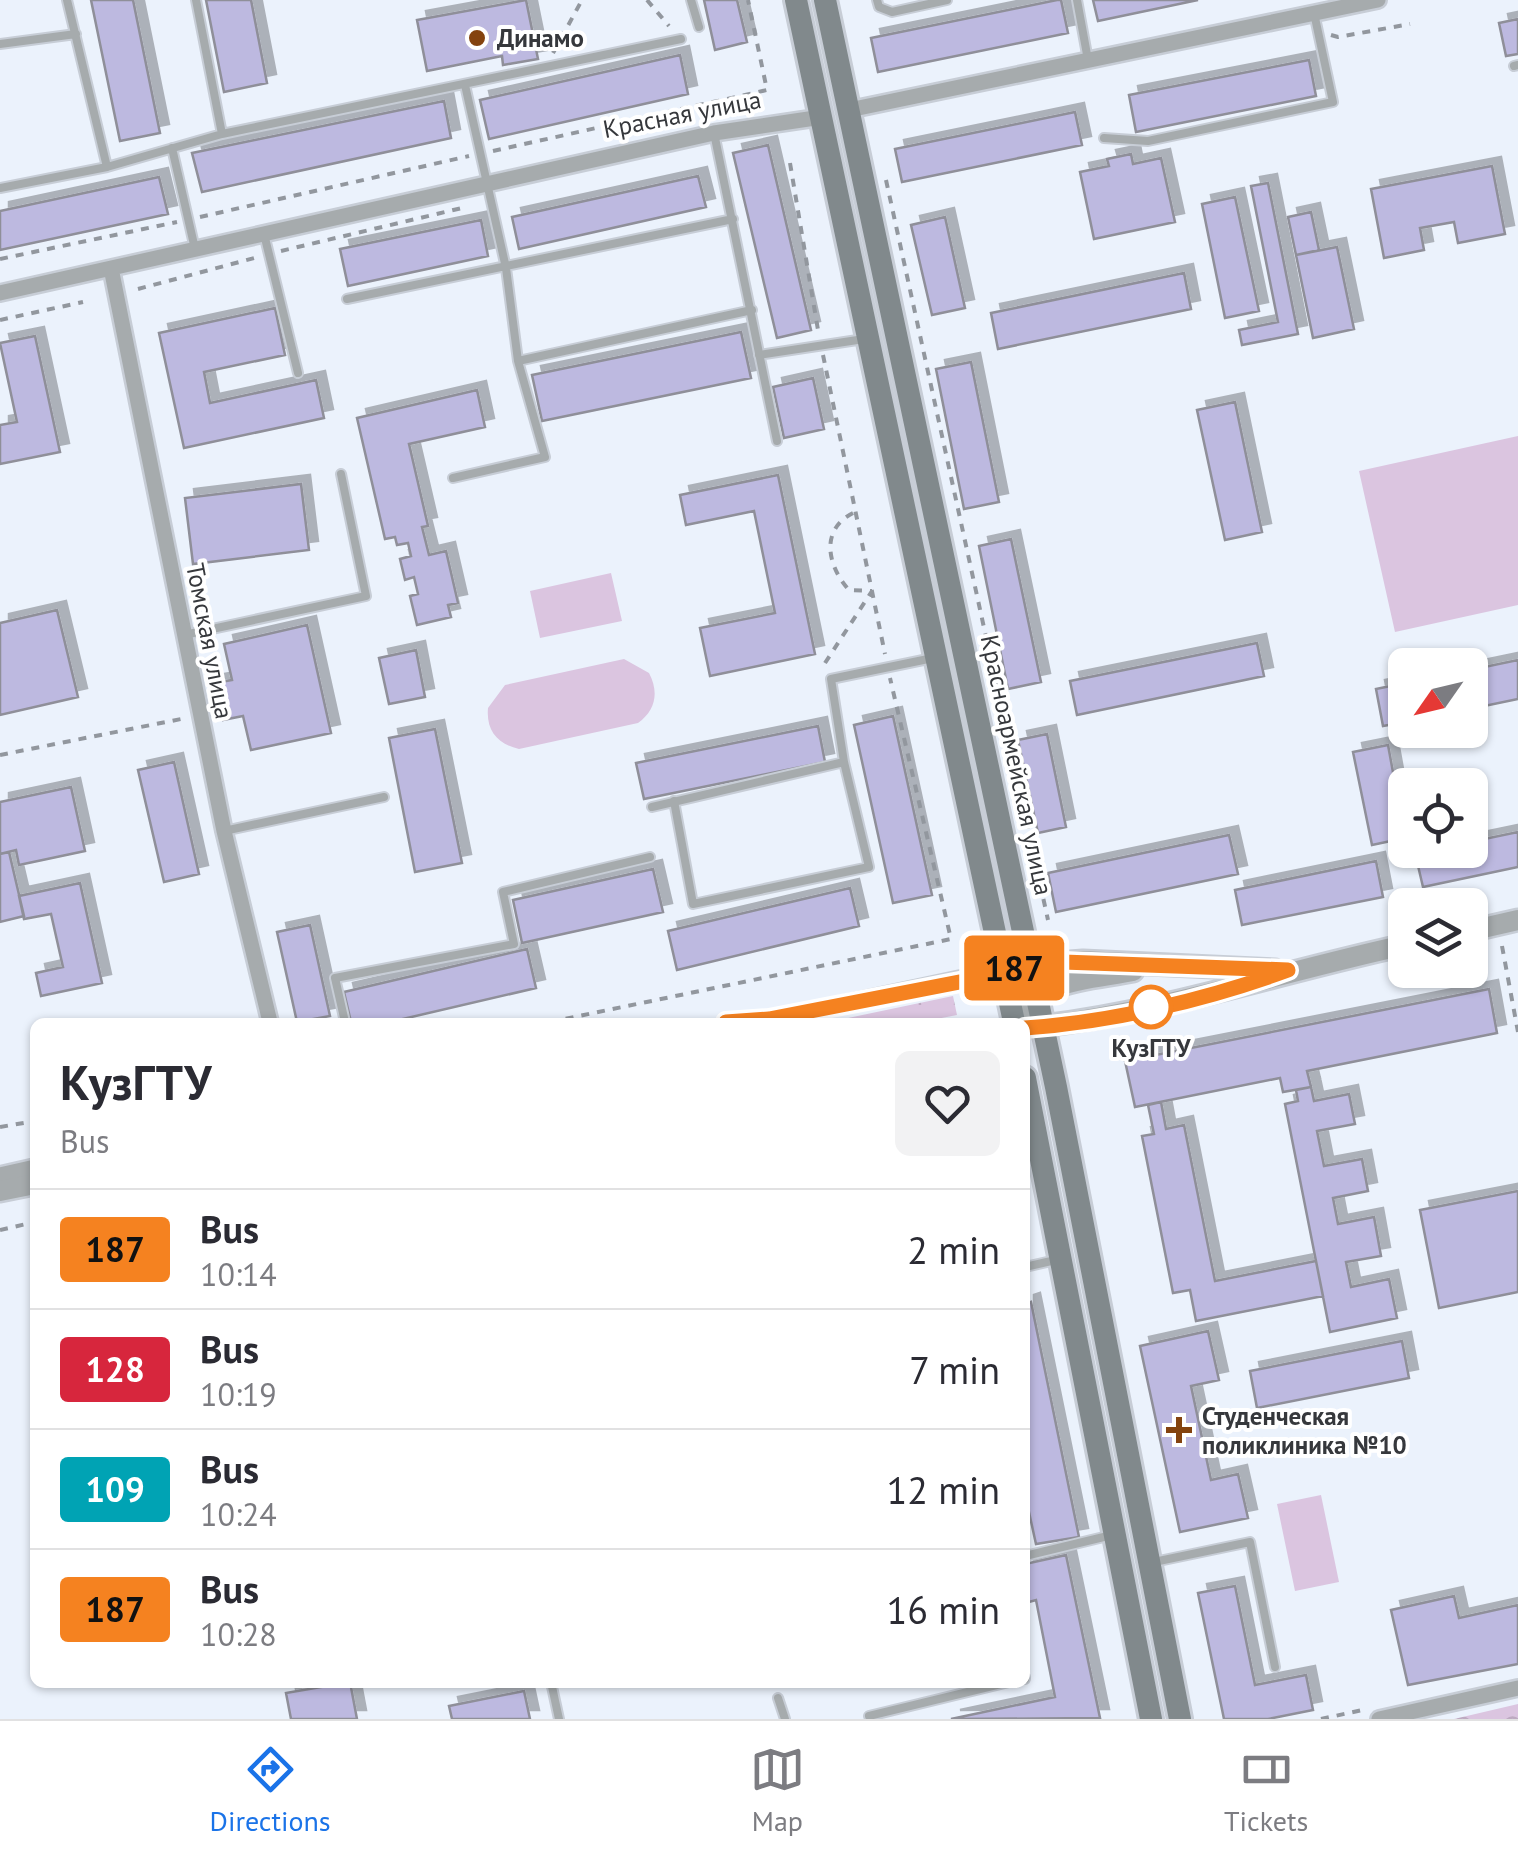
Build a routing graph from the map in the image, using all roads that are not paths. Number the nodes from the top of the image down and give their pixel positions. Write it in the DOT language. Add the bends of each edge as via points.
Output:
graph roads {
  1 [pos="68,0"];
  2 [pos="196,0"];
  3 [pos="691,0"];
  4 [pos="796,0"];
  5 [pos="825,0"];
  6 [pos="877,0"];
  7 [pos="947,0"];
  8 [pos="1077,0"];
  9 [pos="1378,0"];
  10 [pos="1314,14"];
  11 [pos="698,27"];
  12 [pos="76,34"];
  13 [pos="681,39"];
  14 [pos="0,44"];
  15 [pos="1088,60"];
  16 [pos="466,85"];
  17 [pos="849,110"];
  18 [pos="822,116"];
  19 [pos="714,133"];
  20 [pos="222,134"];
  21 [pos="1104,138"];
  22 [pos="172,148"];
  23 [pos="108,167"];
  24 [pos="486,184"];
  25 [pos="0,188"];
  26 [pos="734,219"];
  27 [pos="264,234"];
  28 [pos="195,249"];
  29 [pos="111,268"];
  30 [pos="506,268"];
  31 [pos="0,293"];
  32 [pos="347,299"];
  33 [pos="752,310"];
  34 [pos="870,338"];
  35 [pos="759,354"];
  36 [pos="518,361"];
  37 [pos="298,373"];
  38 [pos="777,441"];
  39 [pos="341,474"];
  40 [pos="453,478"];
  41 [pos="183,635"];
  42 [pos="938,657"];
  43 [pos="844,762"];
  44 [pos="384,796"];
  45 [pos="674,801"];
  46 [pos="652,807"];
  47 [pos="224,831"];
  48 [pos="650,857"];
  49 [pos="1518,920"];
  50 [pos="1488,927"];
  51 [pos="1388,949"];
  52 [pos="1030,965"];
  53 [pos="1170,966"];
  54 [pos="1002,970"];
  55 [pos="1288,970"];
  56 [pos="1037,996"];
  57 [pos="269,1018"];
  58 [pos="344,1018"];
  59 [pos="778,1018"];
  60 [pos="1014,1018"];
  61 [pos="1018,1018"];
  62 [pos="1034,1027"];
  63 [pos="1030,1102"];
  64 [pos="30,1168"];
  65 [pos="0,1175"];
  66 [pos="30,1185"];
  67 [pos="0,1191"];
  68 [pos="1062,1259"];
  69 [pos="1030,1266"];
  70 [pos="1112,1534"];
  71 [pos="1030,1555"];
  72 [pos="1148,1564"];
  73 [pos="1275,1667"];
  74 [pos="552,1688"];
  75 [pos="983,1688"];
  76 [pos="1518,1688"];
  77 [pos="778,1698"];
  78 [pos="869,1716"];
  79 [pos="559,1719"];
  80 [pos="785,1719"];
  81 [pos="1151,1719"];
  82 [pos="1180,1719"];
  83 [pos="1379,1719"];
  1 -- 12 [label="lane"];
  2 -- 20 [label="lane"];
  3 -- 11 [label="lane"];
  4 -- 18 [label="main road"];
  5 -- 17 [label="main road, Красноармейская улица"];
  6 -- 7 [label="lane" via="892,12"];
  8 -- 15 [label="lane"];
  9 -- 10 [label="street, Красная улица"];
  10 -- 15 [label="street, Красная улица"];
  10 -- 21 [label="lane" via="1334,102 1148,141"];
  12 -- 14 [label="lane"];
  12 -- 23 [label="lane"];
  13 -- 16 [label="lane"];
  15 -- 17 [label="street, Красная улица"];
  16 -- 20 [label="lane"];
  16 -- 24 [label="lane"];
  17 -- 18 [label="main road, Красная улица"];
  17 -- 52 [label="main road, Красноармейская улица"];
  18 -- 19 [label="street, Красная улица"];
  18 -- 34 [label="main road"];
  19 -- 24 [label="street, Красная улица"];
  19 -- 26 [label="lane"];
  20 -- 22 [label="lane"];
  22 -- 23 [label="lane"];
  22 -- 28 [label="lane"];
  23 -- 25 [label="lane"];
  24 -- 27 [label="street, Красная улица"];
  24 -- 30 [label="lane"];
  26 -- 30 [label="lane"];
  26 -- 33 [label="lane"];
  27 -- 28 [label="street, Красная улица"];
  27 -- 37 [label="lane"];
  28 -- 29 [label="street, Красная улица"];
  29 -- 31 [label="street, Красная улица"];
  29 -- 41 [label="street, Томская улица"];
  30 -- 32 [label="lane"];
  30 -- 36 [label="lane"];
  33 -- 35 [label="lane"];
  33 -- 36 [label="lane"];
  34 -- 35 [label="lane"];
  34 -- 42 [label="main road"];
  35 -- 38 [label="lane"];
  36 -- 40 [label="lane" via="545,457"];
  39 -- 41 [label="lane" via="366,596"];
  41 -- 47 [label="street, Томская улица"];
  42 -- 43 [label="lane" via="831,679"];
  42 -- 54 [label="main road"];
  43 -- 45 [label="lane"];
  43 -- 45 [label="lane" via="869,867 693,904"];
  44 -- 47 [label="lane"];
  45 -- 46 [label="lane"];
  47 -- 57 [label="street, Томская улица"];
  48 -- 58 [label="lane" via="503,892 514,944 335,978"];
  49 -- 50 [label="street"];
  51 -- 55 [label="street"];
  52 -- 53 [label="street"];
  52 -- 54 [label="main road"];
  52 -- 56 [label="main road, Красноармейская улица"];
  53 -- 55 [label="street"];
  53 -- 56 [label="street"];
  54 -- 59 [label="street"];
  54 -- 60 [label="main road"];
  55 -- 62 [label="street" via="1242,987"];
  56 -- 61 [label="street"];
  56 -- 62 [label="main road, Красноармейская улица"];
  62 -- 72 [label="main road, Красноармейская улица"];
  63 -- 68 [label="main road"];
  64 -- 65 [label="street"];
  66 -- 67 [label="street"];
  68 -- 69 [label="lane"];
  68 -- 70 [label="main road"];
  70 -- 71 [label="lane"];
  70 -- 81 [label="main road"];
  72 -- 73 [label="lane" via="1250,1542"];
  72 -- 82 [label="main road, Красноармейская улица"];
  74 -- 79 [label="lane"];
  75 -- 78 [label="lane"];
  76 -- 83 [label="street"];
  77 -- 80 [label="lane"];
}
